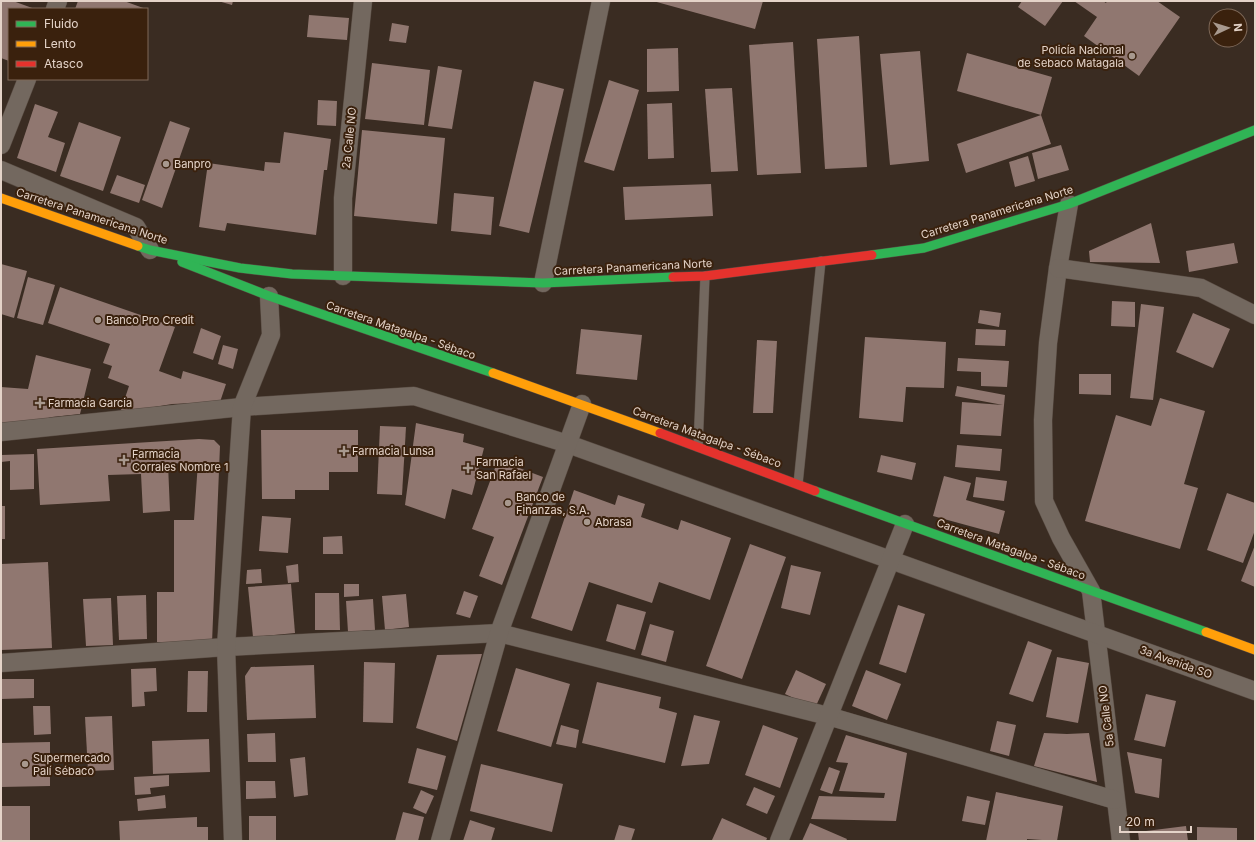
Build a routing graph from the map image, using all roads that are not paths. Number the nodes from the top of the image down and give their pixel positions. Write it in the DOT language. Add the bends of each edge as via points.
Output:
graph roads {
  1 [pos="363,1"];
  2 [pos="595,3"];
  3 [pos="27,80"];
  4 [pos="1255,130"];
  5 [pos="1,145"];
  6 [pos="1,170"];
  7 [pos="1,198"];
  8 [pos="1070,204"];
  9 [pos="150,250"];
  10 [pos="822,261"];
  11 [pos="1058,268"];
  12 [pos="343,276"];
  13 [pos="704,276"];
  14 [pos="543,283"];
  15 [pos="269,296"];
  16 [pos="1255,315"];
  17 [pos="582,404"];
  18 [pos="242,407"];
  19 [pos="1,432"];
  20 [pos="568,444"];
  21 [pos="698,447"];
  22 [pos="798,484"];
  23 [pos="905,524"];
  24 [pos="891,560"];
  25 [pos="1091,591"];
  26 [pos="499,633"];
  27 [pos="1096,634"];
  28 [pos="226,647"];
  29 [pos="1255,650"];
  30 [pos="1,663"];
  31 [pos="1255,691"];
  32 [pos="828,716"];
  33 [pos="1116,800"];
  34 [pos="234,841"];
  35 [pos="440,841"];
  36 [pos="779,841"];
  37 [pos="1121,841"];
  1 -- 12 [label="street, 2a Calle NO" via="343,198"];
  2 -- 14 [label="street"];
  3 -- 5 [label="street"];
  4 -- 8 [label="main road, Carretera Panamericana Norte"];
  6 -- 9 [label="street" via="136,227"];
  7 -- 9 [label="main road, Carretera Panamericana Norte"];
  8 -- 10 [label="main road, Carretera Panamericana Norte" via="924,248"];
  8 -- 11 [label="street"];
  9 -- 12 [label="main road, Carretera Panamericana Norte" via="240,268"];
  9 -- 15 [label="main road, Carretera Matagalpa - Sébaco"];
  10 -- 13 [label="main road, Carretera Panamericana Norte"];
  10 -- 22 [label="lane"];
  11 -- 16 [label="street" via="1201,288"];
  11 -- 25 [label="street" via="1048,344 1043,420 1044,501 1061,538"];
  12 -- 14 [label="main road, Carretera Panamericana Norte"];
  13 -- 14 [label="main road, Carretera Panamericana Norte"];
  13 -- 21 [label="lane"];
  15 -- 17 [label="main road, Carretera Matagalpa - Sébaco"];
  15 -- 18 [label="street" via="271,335"];
  17 -- 20 [label="street"];
  17 -- 21 [label="main road, Carretera Matagalpa - Sébaco"];
  18 -- 19 [label="street, 3a Avenida SO"];
  18 -- 20 [label="street, 3a Avenida SO" via="414,396"];
  18 -- 28 [label="street"];
  20 -- 24 [label="street, 3a Avenida SO"];
  20 -- 26 [label="street"];
  21 -- 22 [label="main road, Carretera Matagalpa - Sébaco"];
  22 -- 23 [label="main road, Carretera Matagalpa - Sébaco"];
  23 -- 24 [label="street"];
  23 -- 25 [label="main road, Carretera Matagalpa - Sébaco"];
  24 -- 27 [label="street, 3a Avenida SO"];
  24 -- 32 [label="street"];
  25 -- 27 [label="street, 5a Calle NO"];
  25 -- 29 [label="main road, Carretera Matagalpa - Sébaco"];
  26 -- 28 [label="street"];
  26 -- 32 [label="street"];
  26 -- 35 [label="street"];
  27 -- 31 [label="street, 3a Avenida SO"];
  27 -- 33 [label="street, 5a Calle NO"];
  28 -- 30 [label="street"];
  28 -- 34 [label="street"];
  32 -- 33 [label="street"];
  32 -- 36 [label="street"];
  33 -- 37 [label="street, 5a Calle NO"];
}
